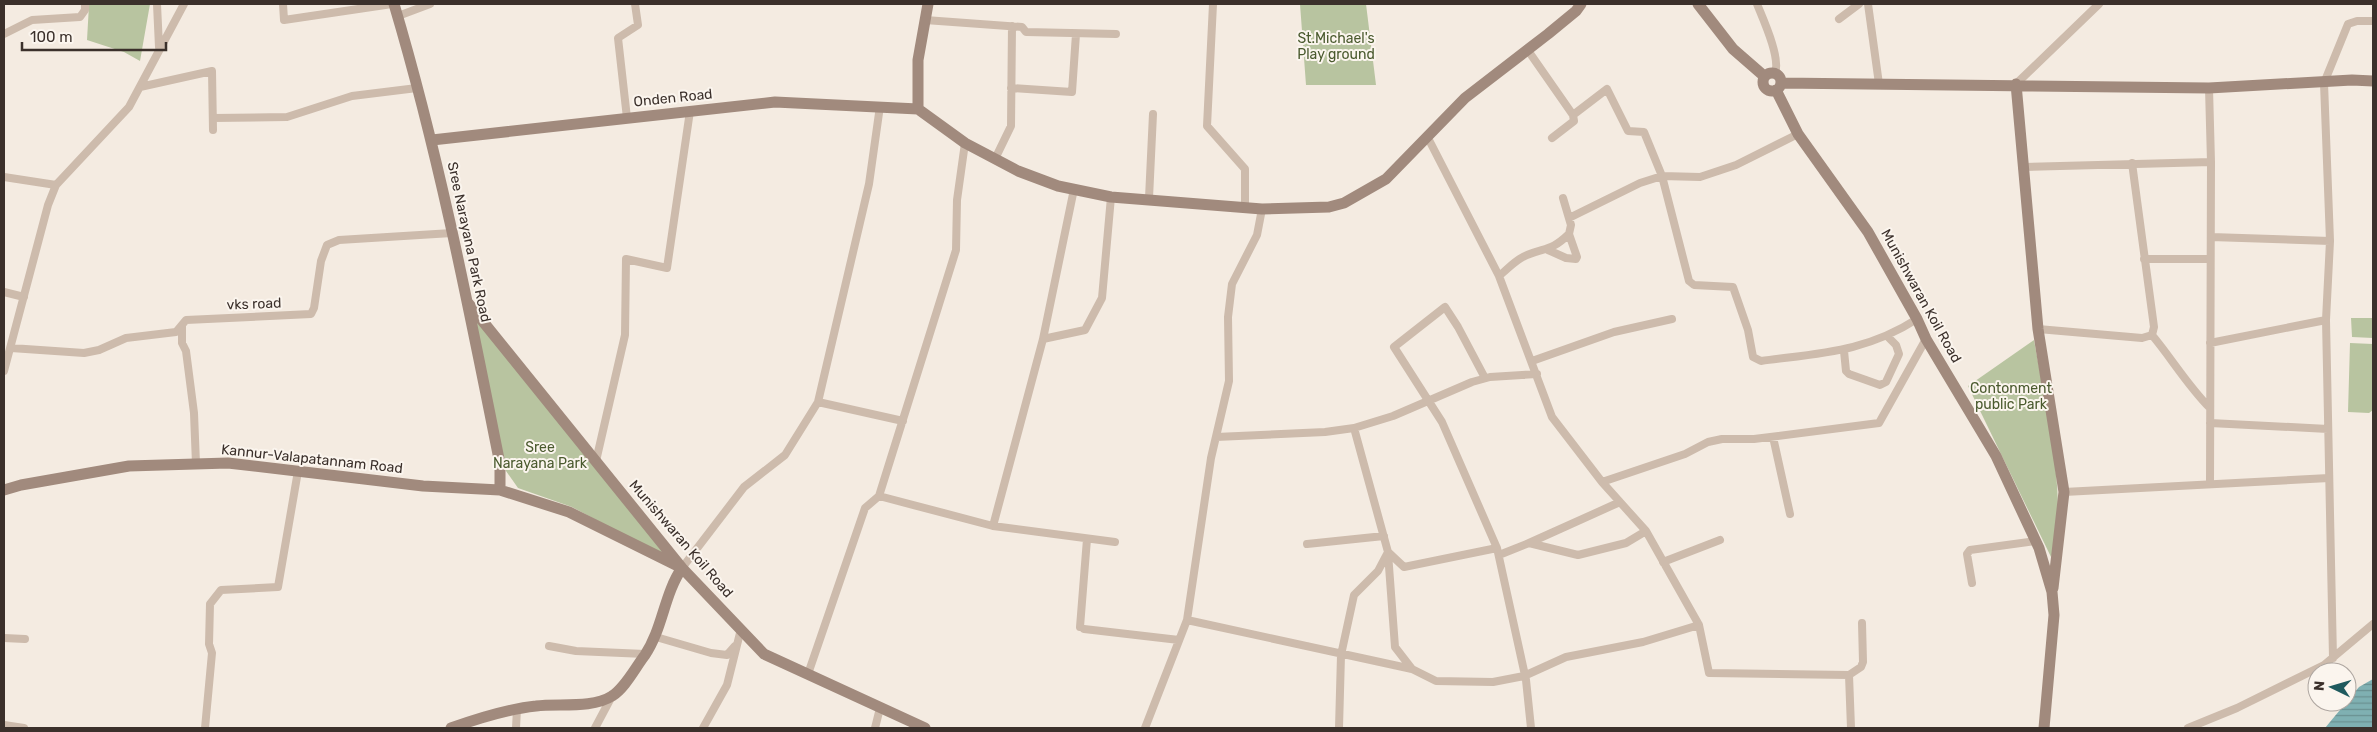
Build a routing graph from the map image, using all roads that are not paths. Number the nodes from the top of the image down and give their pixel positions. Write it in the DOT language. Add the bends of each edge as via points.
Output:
graph roads {
  1 [pos="85,4"];
  2 [pos="156,4"];
  3 [pos="184,4"];
  4 [pos="283,4"];
  5 [pos="393,4"];
  6 [pos="430,4"];
  7 [pos="635,4"];
  8 [pos="928,4"];
  9 [pos="1213,4"];
  10 [pos="1581,4"];
  11 [pos="1698,4"];
  12 [pos="1757,4"];
  13 [pos="1859,4"];
  14 [pos="1868,4"];
  15 [pos="2099,4"];
  16 [pos="398,16"];
  17 [pos="1839,19"];
  18 [pos="925,20"];
  19 [pos="2373,21"];
  20 [pos="1012,26"];
  21 [pos="4,34"];
  22 [pos="1076,34"];
  23 [pos="1116,34"];
  24 [pos="159,47"];
  25 [pos="1527,49"];
  26 [pos="1774,80"];
  27 [pos="2373,81"];
  28 [pos="2324,82"];
  29 [pos="1879,84"];
  30 [pos="2016,84"];
  31 [pos="140,87"];
  32 [pos="417,88"];
  33 [pos="1012,88"];
  34 [pos="2209,88"];
  35 [pos="880,106"];
  36 [pos="918,109"];
  37 [pos="690,111"];
  38 [pos="1153,114"];
  39 [pos="1573,115"];
  40 [pos="213,118"];
  41 [pos="627,118"];
  42 [pos="214,130"];
  43 [pos="1798,134"];
  44 [pos="1428,138"];
  45 [pos="1552,138"];
  46 [pos="432,140"];
  47 [pos="965,143"];
  48 [pos="995,159"];
  49 [pos="2211,162"];
  50 [pos="2132,163"];
  51 [pos="2022,167"];
  52 [pos="1662,176"];
  53 [pos="4,177"];
  54 [pos="56,185"];
  55 [pos="1074,189"];
  56 [pos="1111,197"];
  57 [pos="1149,198"];
  58 [pos="1563,198"];
  59 [pos="1245,206"];
  60 [pos="1262,209"];
  61 [pos="1569,218"];
  62 [pos="452,233"];
  63 [pos="1569,234"];
  64 [pos="2210,237"];
  65 [pos="2330,241"];
  66 [pos="1548,250"];
  67 [pos="2210,258"];
  68 [pos="2144,259"];
  69 [pos="1500,276"];
  70 [pos="4,292"];
  71 [pos="24,296"];
  72 [pos="468,303"];
  73 [pos="1672,319"];
  74 [pos="1917,319"];
  75 [pos="2326,320"];
  76 [pos="182,326"];
  77 [pos="2038,329"];
  78 [pos="2152,335"];
  79 [pos="1887,336"];
  80 [pos="1043,339"];
  81 [pos="1926,339"];
  82 [pos="2210,343"];
  83 [pos="11,348"];
  84 [pos="1844,351"];
  85 [pos="1532,361"];
  86 [pos="4,371"];
  87 [pos="1536,374"];
  88 [pos="1485,378"];
  89 [pos="1429,401"];
  90 [pos="818,402"];
  91 [pos="2210,408"];
  92 [pos="903,421"];
  93 [pos="2210,423"];
  94 [pos="1354,428"];
  95 [pos="2328,429"];
  96 [pos="1216,437"];
  97 [pos="1773,437"];
  98 [pos="596,461"];
  99 [pos="196,464"];
  100 [pos="298,471"];
  101 [pos="2329,478"];
  102 [pos="1602,482"];
  103 [pos="2210,484"];
  104 [pos="4,490"];
  105 [pos="500,490"];
  106 [pos="2064,492"];
  107 [pos="879,496"];
  108 [pos="1620,502"];
  109 [pos="1790,514"];
  110 [pos="994,526"];
  111 [pos="1646,531"];
  112 [pos="1384,536"];
  113 [pos="1087,539"];
  114 [pos="1720,540"];
  115 [pos="2036,540"];
  116 [pos="1115,542"];
  117 [pos="1530,543"];
  118 [pos="1307,544"];
  119 [pos="1388,552"];
  120 [pos="1498,552"];
  121 [pos="1663,562"];
  122 [pos="682,568"];
  123 [pos="1972,583"];
  124 [pos="2052,592"];
  125 [pos="1187,620"];
  126 [pos="1862,623"];
  127 [pos="2373,624"];
  128 [pos="1699,625"];
  129 [pos="741,629"];
  130 [pos="656,637"];
  131 [pos="4,638"];
  132 [pos="26,639"];
  133 [pos="1179,640"];
  134 [pos="736,645"];
  135 [pos="549,646"];
  136 [pos="645,654"];
  137 [pos="1340,655"];
  138 [pos="2333,658"];
  139 [pos="1412,669"];
  140 [pos="808,674"];
  141 [pos="1849,675"];
  142 [pos="1524,676"];
  143 [pos="612,696"];
  144 [pos="880,708"];
  145 [pos="516,709"];
  146 [pos="4,725"];
  147 [pos="24,728"];
  148 [pos="205,728"];
  149 [pos="451,728"];
  150 [pos="516,728"];
  151 [pos="595,728"];
  152 [pos="703,728"];
  153 [pos="875,728"];
  154 [pos="925,728"];
  155 [pos="1145,728"];
  156 [pos="1339,728"];
  157 [pos="1531,728"];
  158 [pos="1851,728"];
  159 [pos="2044,728"];
  160 [pos="2188,728"];
  1 -- 21 [label="street" via="80,17 32,20"];
  2 -- 24 [label="street"];
  3 -- 24 [label="street"];
  4 -- 5 [label="street" via="284,20"];
  5 -- 16 [label="main road, Sree Narayana Park Road"];
  6 -- 16 [label="street"];
  7 -- 41 [label="street" via="638,25 618,38"];
  8 -- 18 [label="main road"];
  9 -- 59 [label="street" via="1207,126 1245,169"];
  10 -- 25 [label="main road"];
  11 -- 26 [label="main road, Munishwaran Koil Road" via="1733,49"];
  12 -- 26 [label="street" via="1778,67"];
  13 -- 17 [label="street"];
  14 -- 29 [label="street"];
  15 -- 30 [label="street"];
  16 -- 32 [label="main road, Sree Narayana Park Road"];
  18 -- 20 [label="street"];
  18 -- 36 [label="main road" via="918,60"];
  19 -- 28 [label="street" via="2348,24"];
  20 -- 22 [label="street" via="1022,27 1026,32"];
  20 -- 33 [label="street"];
  22 -- 23 [label="street"];
  22 -- 33 [label="street" via="1072,92"];
  24 -- 31 [label="street"];
  25 -- 39 [label="street"];
  25 -- 44 [label="main road" via="1465,98"];
  26 -- 29 [label="main road"];
  26 -- 43 [label="main road, Munishwaran Koil Road"];
  27 -- 28 [label="main road"];
  28 -- 34 [label="main road"];
  28 -- 65 [label="street"];
  29 -- 30 [label="main road"];
  30 -- 34 [label="main road"];
  30 -- 51 [label="main road"];
  31 -- 40 [label="street" via="212,71"];
  31 -- 54 [label="street" via="129,107"];
  32 -- 40 [label="street" via="352,96 288,117"];
  32 -- 46 [label="main road, Sree Narayana Park Road"];
  33 -- 48 [label="street" via="1011,126"];
  34 -- 49 [label="street"];
  35 -- 36 [label="main road, Onden Road"];
  35 -- 37 [label="main road, Onden Road" via="775,102"];
  35 -- 90 [label="street" via="870,184"];
  36 -- 47 [label="main road"];
  37 -- 41 [label="main road, Onden Road"];
  37 -- 98 [label="street" via="667,268 626,259 625,335"];
  38 -- 57 [label="street"];
  39 -- 45 [label="street" via="1574,121"];
  39 -- 52 [label="street" via="1607,89 1628,131 1644,132"];
  40 -- 42 [label="street"];
  41 -- 46 [label="main road, Onden Road"];
  43 -- 52 [label="street" via="1736,165 1700,176"];
  43 -- 74 [label="main road, Munishwaran Koil Road" via="1868,232"];
  44 -- 60 [label="main road" via="1386,179 1344,204"];
  44 -- 69 [label="street"];
  46 -- 62 [label="main road, Sree Narayana Park Road"];
  47 -- 48 [label="main road"];
  47 -- 92 [label="street" via="957,200 956,250"];
  48 -- 55 [label="main road" via="1018,171"];
  49 -- 50 [label="street"];
  49 -- 64 [label="street"];
  50 -- 51 [label="street"];
  50 -- 68 [label="street"];
  51 -- 77 [label="main road"];
  52 -- 61 [label="street" via="1640,183"];
  52 -- 84 [label="street" via="1689,282 1733,287 1754,357 1761,361"];
  53 -- 54 [label="street"];
  54 -- 71 [label="street"];
  55 -- 56 [label="main road"];
  55 -- 80 [label="street"];
  56 -- 57 [label="main road"];
  56 -- 80 [label="street" via="1102,298 1085,330"];
  57 -- 59 [label="main road"];
  58 -- 61 [label="street"];
  59 -- 60 [label="main road"];
  60 -- 96 [label="street" via="1257,235 1232,284 1228,317 1229,381"];
  61 -- 63 [label="street"];
  62 -- 72 [label="main road, Sree Narayana Park Road"];
  62 -- 76 [label="street, vks road" via="339,240 327,245 311,314 186,320"];
  63 -- 66 [label="street"];
  63 -- 66 [label="street" via="1576,259"];
  64 -- 65 [label="street"];
  64 -- 67 [label="street"];
  65 -- 75 [label="street"];
  66 -- 69 [label="street" via="1518,259"];
  67 -- 68 [label="street"];
  67 -- 82 [label="street"];
  68 -- 78 [label="street" via="2154,327"];
  69 -- 85 [label="street"];
  70 -- 71 [label="street"];
  71 -- 83 [label="street"];
  72 -- 98 [label="main road, Munishwaran Koil Road"];
  72 -- 105 [label="main road, Sree Narayana Park Road" via="500,464"];
  73 -- 85 [label="street" via="1614,332"];
  74 -- 79 [label="street"];
  74 -- 81 [label="main road, Munishwaran Koil Road"];
  75 -- 82 [label="street"];
  75 -- 95 [label="street"];
  76 -- 83 [label="street, vks road" via="176,332 126,338 84,353"];
  76 -- 99 [label="street" via="182,343 191,378"];
  77 -- 78 [label="street" via="2142,338"];
  77 -- 106 [label="main road"];
  78 -- 91 [label="street" via="2192,390"];
  79 -- 84 [label="street"];
  79 -- 84 [label="street" via="1899,354 1886,382 1880,385 1849,374"];
  80 -- 110 [label="street"];
  81 -- 97 [label="street" via="1879,423"];
  81 -- 115 [label="main road, Munishwaran Koil Road" via="1996,456"];
  82 -- 91 [label="street"];
  83 -- 86 [label="street"];
  85 -- 87 [label="street"];
  87 -- 88 [label="street"];
  87 -- 102 [label="street" via="1552,417"];
  88 -- 89 [label="street" via="1461,385"];
  88 -- 89 [label="street" via="1445,307 1394,347"];
  89 -- 94 [label="street"];
  89 -- 120 [label="street" via="1442,422"];
  90 -- 92 [label="street"];
  90 -- 122 [label="street" via="786,455 744,487"];
  91 -- 93 [label="street"];
  92 -- 107 [label="street"];
  93 -- 95 [label="street"];
  93 -- 103 [label="street"];
  94 -- 96 [label="street"];
  94 -- 112 [label="street"];
  95 -- 101 [label="street"];
  96 -- 125 [label="street"];
  97 -- 102 [label="street" via="1708,442 1684,454"];
  97 -- 109 [label="street"];
  98 -- 122 [label="main road, Munishwaran Koil Road"];
  99 -- 100 [label="main road, Kannur-Valapatannam Road" via="228,463"];
  99 -- 104 [label="main road, Kannur-Valapatannam Road" via="129,466"];
  100 -- 105 [label="main road, Kannur-Valapatannam Road" via="423,486"];
  100 -- 148 [label="street" via="278,587 220,590 210,604 209,644 212,653"];
  101 -- 103 [label="street"];
  101 -- 138 [label="street"];
  102 -- 108 [label="street"];
  103 -- 106 [label="street"];
  105 -- 122 [label="main road, Kannur-Valapatannam Road" via="569,512"];
  106 -- 124 [label="main road"];
  107 -- 110 [label="street"];
  107 -- 140 [label="street" via="865,508"];
  108 -- 111 [label="street"];
  108 -- 117 [label="street"];
  110 -- 113 [label="street"];
  111 -- 117 [label="street" via="1626,543 1578,555"];
  111 -- 121 [label="street"];
  112 -- 118 [label="street"];
  112 -- 119 [label="street"];
  113 -- 116 [label="street"];
  113 -- 133 [label="street" via="1082,628"];
  114 -- 121 [label="street"];
  115 -- 123 [label="street" via="1970,550 1967,554"];
  115 -- 124 [label="main road, Munishwaran Koil Road"];
  117 -- 120 [label="street"];
  119 -- 120 [label="street" via="1404,567"];
  119 -- 137 [label="street" via="1378,571 1354,595"];
  119 -- 139 [label="street" via="1395,647"];
  120 -- 142 [label="street"];
  121 -- 128 [label="street"];
  122 -- 129 [label="main road, Munishwaran Koil Road"];
  122 -- 130 [label="main road" via="671,587"];
  124 -- 159 [label="main road, Munishwaran Koil Road" via="2054,615"];
  125 -- 133 [label="street"];
  125 -- 137 [label="street"];
  126 -- 141 [label="street" via="1863,662"];
  127 -- 138 [label="street"];
  128 -- 141 [label="street" via="1708,673"];
  128 -- 142 [label="street" via="1643,642 1566,657"];
  129 -- 134 [label="street"];
  129 -- 140 [label="main road, Munishwaran Koil Road" via="764,654"];
  130 -- 134 [label="street" via="727,655"];
  130 -- 136 [label="main road"];
  131 -- 132 [label="street"];
  133 -- 155 [label="street"];
  134 -- 152 [label="street" via="728,685"];
  135 -- 136 [label="street"];
  136 -- 143 [label="main road"];
  137 -- 139 [label="street"];
  137 -- 156 [label="street"];
  138 -- 160 [label="street" via="2324,666 2254,700"];
  139 -- 142 [label="street" via="1436,681 1493,682"];
  140 -- 144 [label="main road, Munishwaran Koil Road"];
  141 -- 158 [label="street"];
  142 -- 157 [label="street"];
  143 -- 145 [label="main road" via="578,705 550,704"];
  143 -- 151 [label="street"];
  144 -- 153 [label="street"];
  144 -- 154 [label="main road, Munishwaran Koil Road"];
  145 -- 149 [label="main road"];
  145 -- 150 [label="street"];
  146 -- 147 [label="street"];
}
